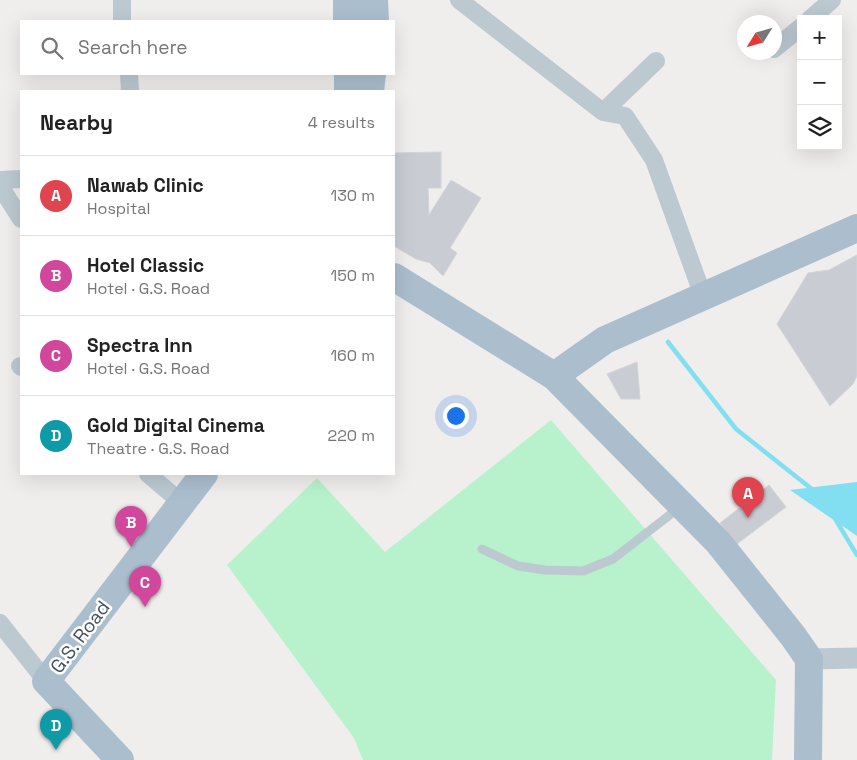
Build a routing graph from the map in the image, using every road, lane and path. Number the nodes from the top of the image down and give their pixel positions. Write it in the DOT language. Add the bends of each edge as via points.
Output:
graph roads {
  1 [pos="347,0"];
  2 [pos="374,0"];
  3 [pos="459,0"];
  4 [pos="832,0"];
  5 [pos="815,15"];
  6 [pos="347,20"];
  7 [pos="375,20"];
  8 [pos="797,30"];
  9 [pos="782,43"];
  10 [pos="656,62"];
  11 [pos="129,75"];
  12 [pos="348,75"];
  13 [pos="372,75"];
  14 [pos="130,90"];
  15 [pos="348,90"];
  16 [pos="370,90"];
  17 [pos="603,112"];
  18 [pos="20,179"];
  19 [pos="0,180"];
  20 [pos="0,186"];
  21 [pos="20,217"];
  22 [pos="857,228"];
  23 [pos="395,278"];
  24 [pos="703,296"];
  25 [pos="554,376"];
  26 [pos="149,475"];
  27 [pos="203,475"];
  28 [pos="182,502"];
  29 [pos="682,505"];
  30 [pos="482,549"];
  31 [pos="0,624"];
  32 [pos="857,658"];
  33 [pos="809,659"];
  34 [pos="46,681"];
  35 [pos="120,760"];
  36 [pos="808,760"];
  1 -- 6 [label="main road"];
  2 -- 7 [label="main road"];
  3 -- 17 [label="street"];
  4 -- 5 [label="street"];
  8 -- 9 [label="street"];
  10 -- 17 [label="street"];
  11 -- 14 [label="street"];
  12 -- 15 [label="main road"];
  13 -- 16 [label="main road"];
  17 -- 24 [label="street" via="624,116 654,160"];
  18 -- 19 [label="street"];
  20 -- 21 [label="street"];
  22 -- 24 [label="main road"];
  23 -- 25 [label="main road"];
  24 -- 25 [label="main road" via="605,340"];
  25 -- 29 [label="main road"];
  26 -- 28 [label="street"];
  27 -- 28 [label="main road, G.S. Road"];
  28 -- 34 [label="main road, G.S. Road"];
  29 -- 30 [label="lane" via="613,559 583,571 518,566"];
  29 -- 33 [label="main road" via="718,542"];
  31 -- 34 [label="street"];
  32 -- 33 [label="street"];
  33 -- 36 [label="main road"];
  34 -- 35 [label="main road"];
}
